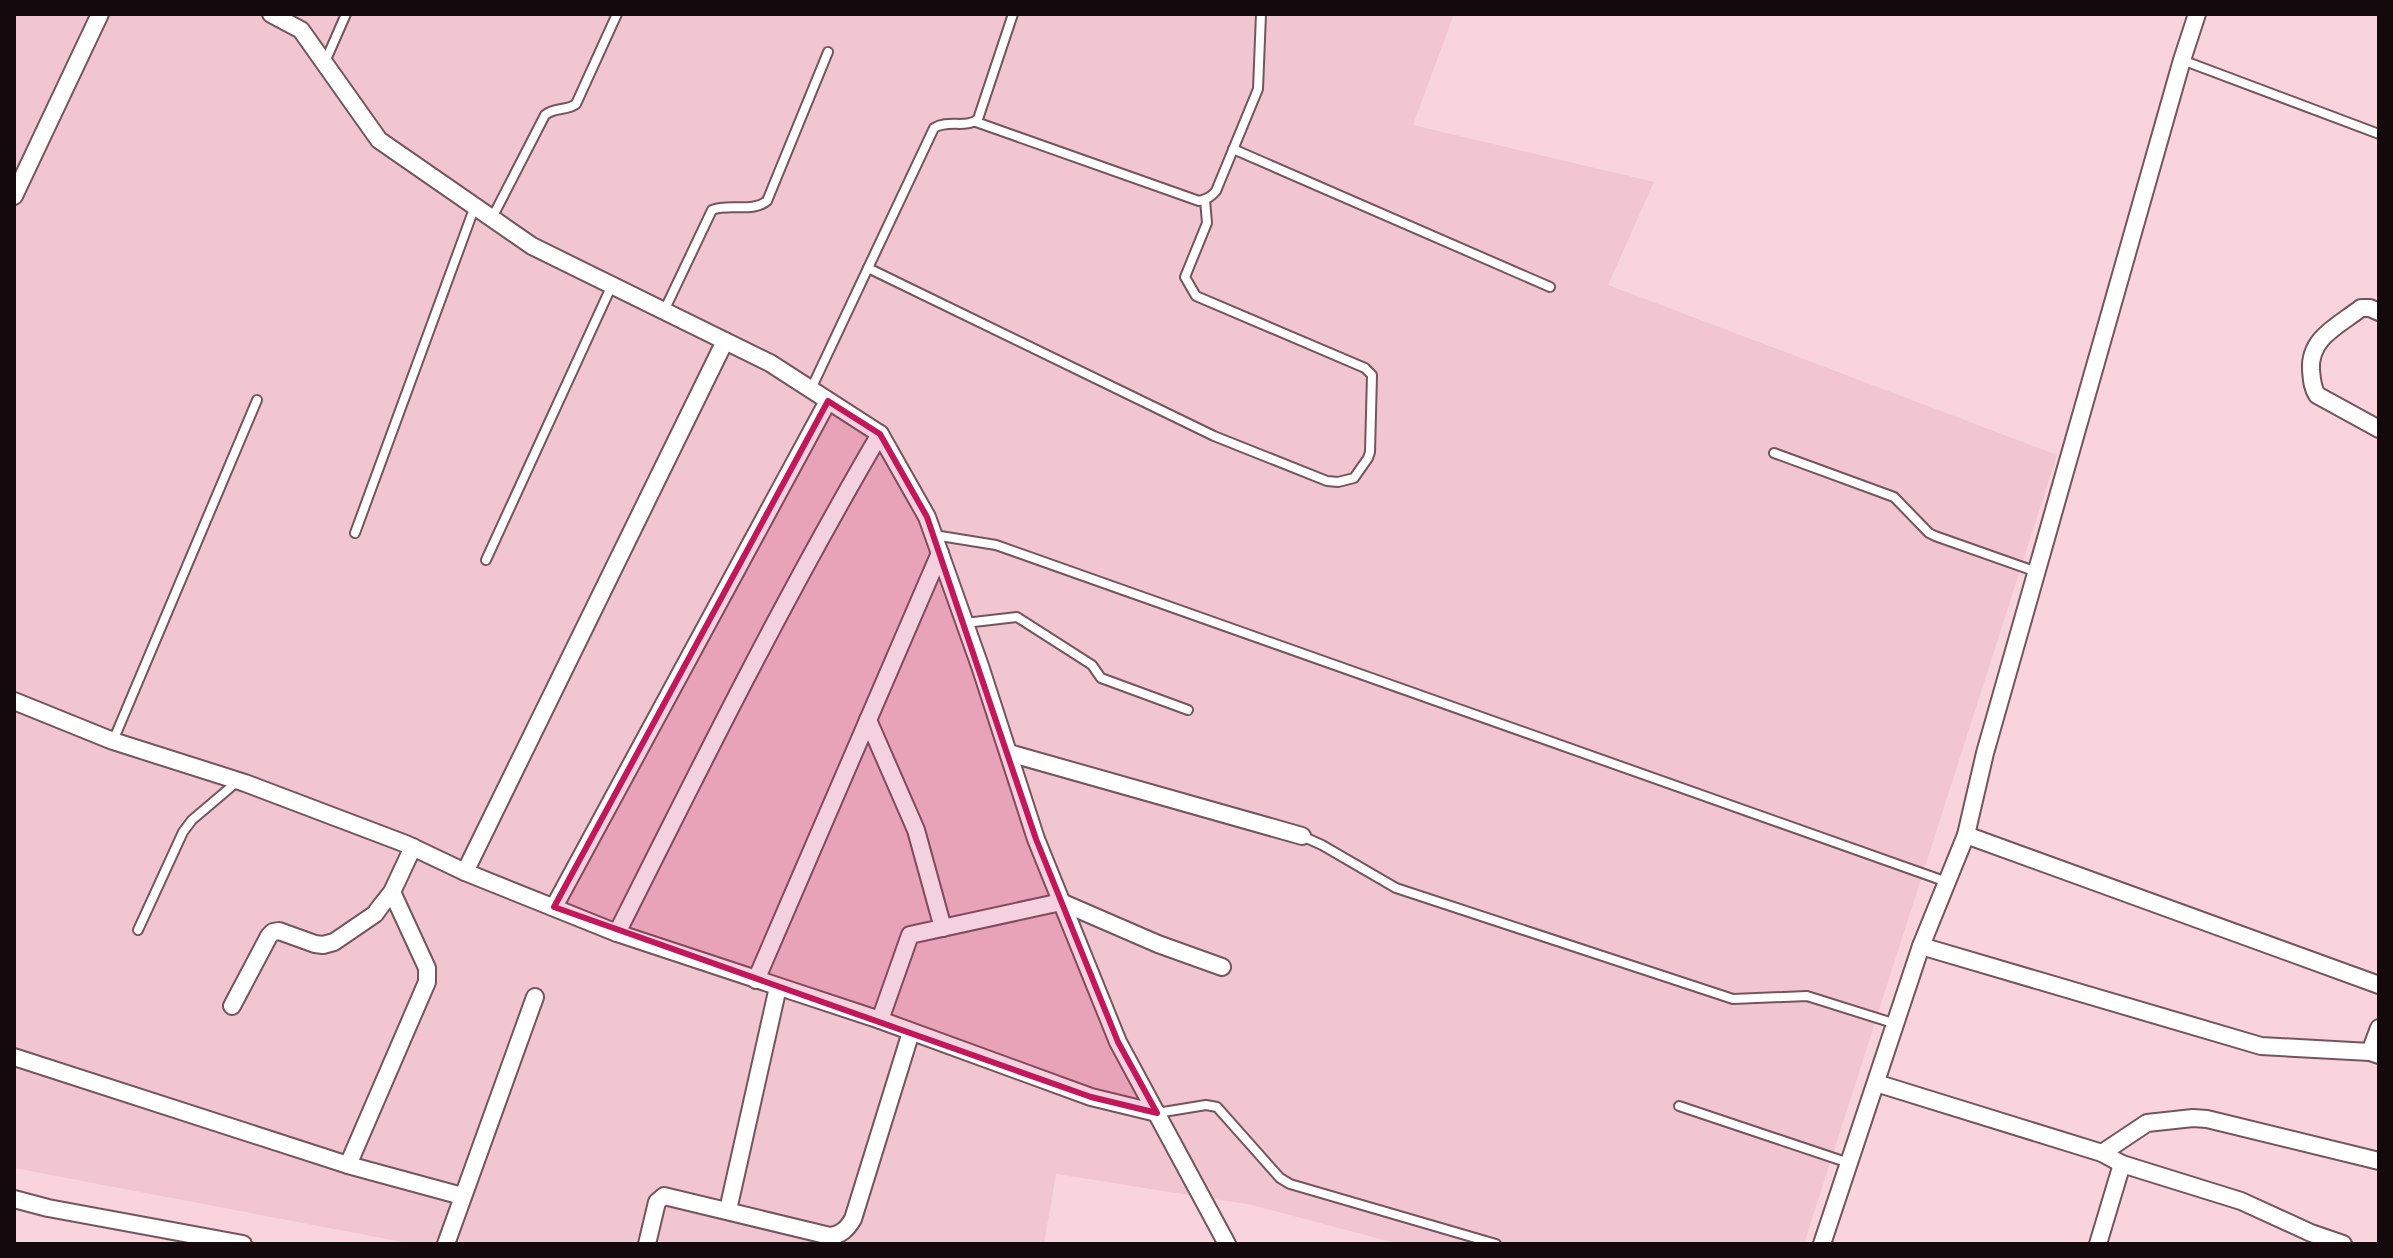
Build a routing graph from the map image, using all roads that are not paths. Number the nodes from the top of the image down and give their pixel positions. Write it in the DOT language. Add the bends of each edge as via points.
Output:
graph roads {
  1 [pos="100,14"];
  2 [pos="271,14"];
  3 [pos="346,14"];
  4 [pos="617,14"];
  5 [pos="1013,14"];
  6 [pos="1261,14"];
  7 [pos="2197,14"];
  8 [pos="828,52"];
  9 [pos="2182,60"];
  10 [pos="325,63"];
  11 [pos="976,122"];
  12 [pos="2379,134"];
  13 [pos="1233,149"];
  14 [pos="14,196"];
  15 [pos="1205,200"];
  16 [pos="475,206"];
  17 [pos="492,218"];
  18 [pos="868,268"];
  19 [pos="612,285"];
  20 [pos="1550,287"];
  21 [pos="664,311"];
  22 [pos="2379,312"];
  23 [pos="725,341"];
  24 [pos="811,389"];
  25 [pos="257,400"];
  26 [pos="828,401"];
  27 [pos="2379,429"];
  28 [pos="880,434"];
  29 [pos="1774,453"];
  30 [pos="355,533"];
  31 [pos="934,535"];
  32 [pos="940,553"];
  33 [pos="486,560"];
  34 [pos="2037,572"];
  35 [pos="965,623"];
  36 [pos="14,701"];
  37 [pos="1188,710"];
  38 [pos="868,720"];
  39 [pos="113,741"];
  40 [pos="1009,753"];
  41 [pos="239,781"];
  42 [pos="1966,835"];
  43 [pos="1302,836"];
  44 [pos="413,847"];
  45 [pos="465,872"];
  46 [pos="1947,882"];
  47 [pos="392,892"];
  48 [pos="1061,902"];
  49 [pos="554,907"];
  50 [pos="943,928"];
  51 [pos="138,930"];
  52 [pos="617,933"];
  53 [pos="1921,946"];
  54 [pos="1222,967"];
  55 [pos="756,980"];
  56 [pos="2379,985"];
  57 [pos="778,987"];
  58 [pos="535,997"];
  59 [pos="232,1006"];
  60 [pos="880,1020"];
  61 [pos="1896,1024"];
  62 [pos="2379,1028"];
  63 [pos="911,1032"];
  64 [pos="2374,1054"];
  65 [pos="14,1057"];
  66 [pos="1876,1083"];
  67 [pos="1679,1106"];
  68 [pos="1157,1113"];
  69 [pos="2102,1153"];
  70 [pos="2379,1161"];
  71 [pos="1849,1163"];
  72 [pos="2122,1164"];
  73 [pos="348,1165"];
  74 [pos="462,1196"];
  75 [pos="14,1199"];
  76 [pos="728,1210"];
  77 [pos="177,1238"];
  78 [pos="243,1244"];
  79 [pos="446,1244"];
  80 [pos="647,1244"];
  81 [pos="1227,1244"];
  82 [pos="1496,1244"];
  83 [pos="1822,1244"];
  84 [pos="2098,1244"];
  85 [pos="2343,1244"];
  1 -- 14 [label="street"];
  2 -- 10 [label="street" via="301,30"];
  3 -- 10 [label="lane"];
  4 -- 17 [label="lane" via="576,104 545,115"];
  5 -- 11 [label="lane"];
  6 -- 13 [label="lane" via="1258,89"];
  7 -- 9 [label="street"];
  8 -- 21 [label="lane" via="767,201 757,207 712,210"];
  9 -- 12 [label="lane"];
  9 -- 34 [label="street"];
  10 -- 16 [label="street" via="379,140"];
  11 -- 15 [label="lane"];
  11 -- 18 [label="lane" via="934,128"];
  13 -- 15 [label="lane" via="1216,191"];
  13 -- 20 [label="lane"];
  15 -- 18 [label="lane" via="1207,223 1185,277 1196,296 1372,375 1371,445 1354,478 1327,481 1214,436"];
  16 -- 17 [label="street"];
  16 -- 30 [label="lane"];
  17 -- 19 [label="street" via="532,246"];
  18 -- 24 [label="lane"];
  19 -- 21 [label="street"];
  19 -- 33 [label="lane"];
  21 -- 23 [label="street"];
  22 -- 27 [label="street" via="2361,308 2316,343 2310,359 2317,395"];
  23 -- 24 [label="street"];
  23 -- 45 [label="street"];
  24 -- 26 [label="street"];
  25 -- 39 [label="lane"];
  26 -- 28 [label="street"];
  26 -- 49 [label="street"];
  28 -- 31 [label="street"];
  28 -- 52 [label="street" via="824,530"];
  29 -- 34 [label="lane" via="1894,497 1929,533"];
  31 -- 32 [label="street"];
  31 -- 46 [label="lane" via="996,545"];
  32 -- 35 [label="street"];
  32 -- 38 [label="street"];
  34 -- 42 [label="street"];
  35 -- 37 [label="lane" via="1017,617 1092,665 1101,678"];
  35 -- 40 [label="street"];
  36 -- 39 [label="street"];
  38 -- 50 [label="street" via="916,830"];
  38 -- 55 [label="street"];
  39 -- 41 [label="street"];
  40 -- 43 [label="street"];
  40 -- 48 [label="street"];
  41 -- 44 [label="street"];
  41 -- 51 [label="lane" via="183,832"];
  42 -- 46 [label="street"];
  42 -- 56 [label="street"];
  43 -- 61 [label="lane" via="1396,888 1733,999 1807,996"];
  44 -- 45 [label="street"];
  44 -- 47 [label="street"];
  45 -- 49 [label="street"];
  46 -- 53 [label="street"];
  47 -- 59 [label="street" via="375,914 329,944 273,932"];
  47 -- 73 [label="street" via="427,968 427,982"];
  48 -- 50 [label="street"];
  48 -- 54 [label="street"];
  48 -- 68 [label="street" via="1118,1042"];
  49 -- 52 [label="street"];
  50 -- 60 [label="street" via="910,935"];
  52 -- 55 [label="street"];
  53 -- 61 [label="street"];
  53 -- 64 [label="street" via="2261,1046"];
  55 -- 57 [label="street"];
  57 -- 60 [label="street"];
  57 -- 76 [label="street"];
  58 -- 74 [label="street"];
  60 -- 63 [label="street"];
  61 -- 66 [label="street"];
  62 -- 64 [label="street"];
  63 -- 68 [label="street" via="1091,1097"];
  63 -- 76 [label="street" via="849,1227 830,1236"];
  65 -- 73 [label="street"];
  66 -- 69 [label="street"];
  66 -- 71 [label="street"];
  67 -- 71 [label="lane"];
  68 -- 81 [label="street"];
  68 -- 82 [label="lane" via="1217,1107 1290,1184"];
  69 -- 70 [label="street" via="2147,1123 2193,1118"];
  69 -- 72 [label="street"];
  71 -- 83 [label="street"];
  72 -- 84 [label="street"];
  72 -- 85 [label="street" via="2241,1201"];
  73 -- 74 [label="street"];
  74 -- 79 [label="street"];
  75 -- 77 [label="street"];
  76 -- 80 [label="street" via="664,1196 657,1202"];
  77 -- 78 [label="street"];
}
